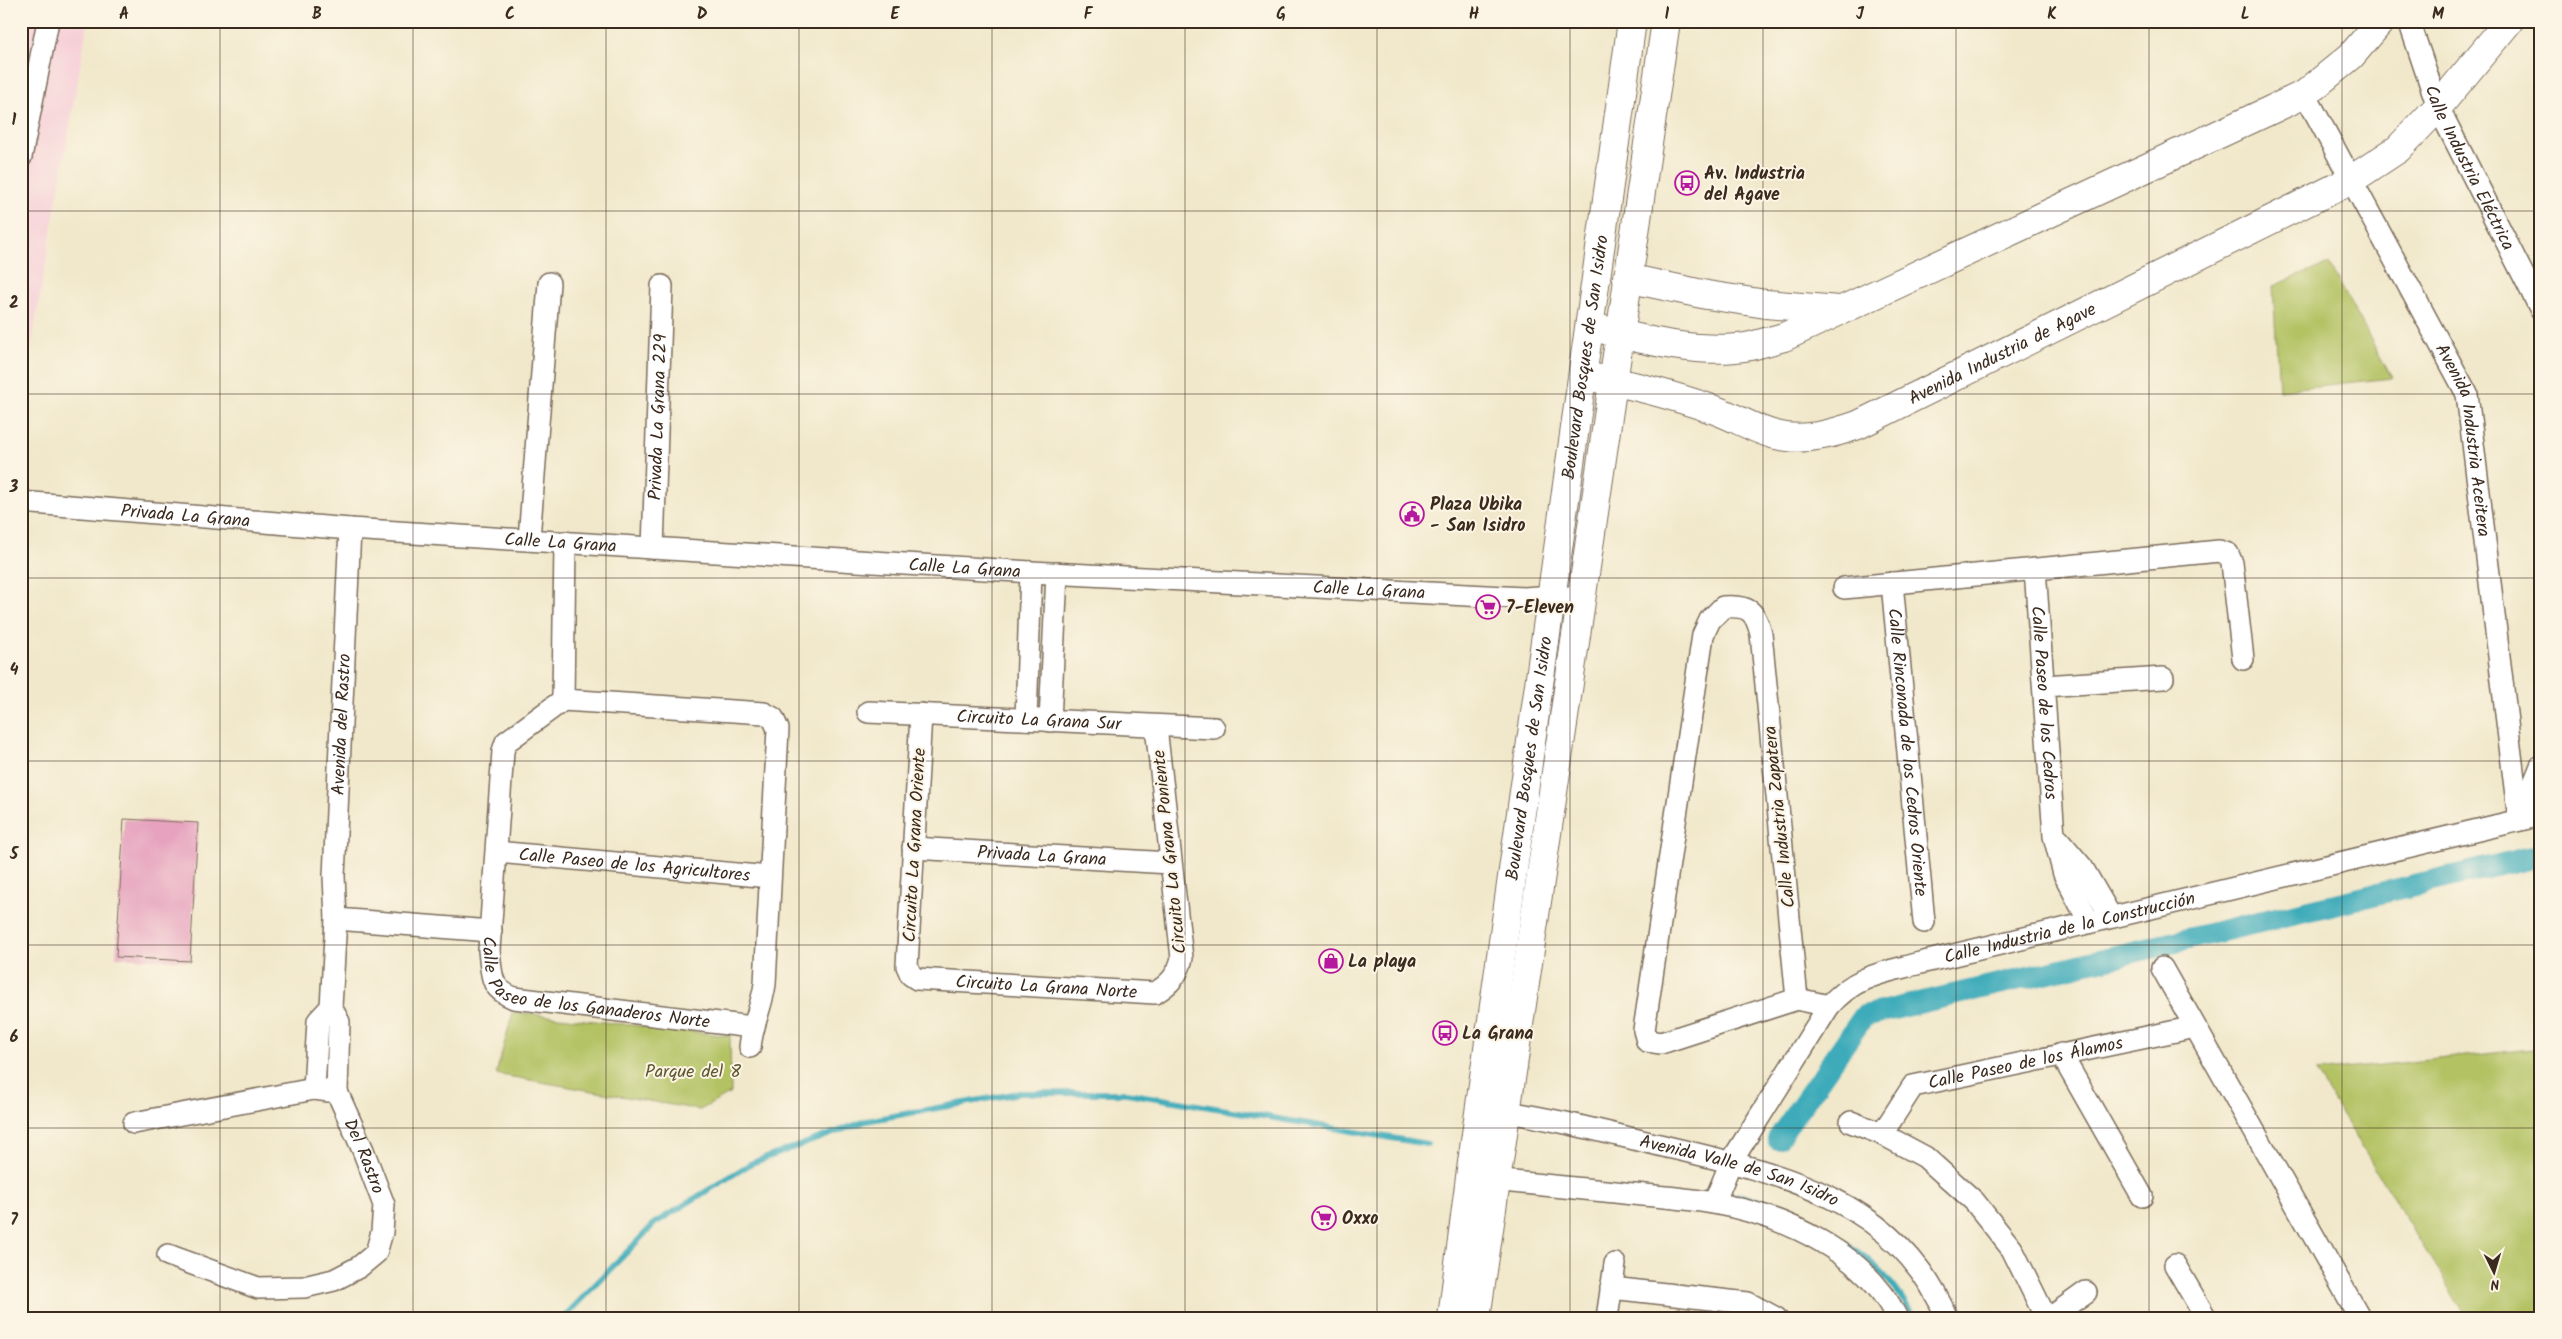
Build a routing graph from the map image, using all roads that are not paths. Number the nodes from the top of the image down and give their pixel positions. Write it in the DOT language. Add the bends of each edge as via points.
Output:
graph roads {
  1 [pos="48,21"];
  2 [pos="1632,21"];
  3 [pos="1666,21"];
  4 [pos="2381,21"];
  5 [pos="2409,21"];
  6 [pos="2509,21"];
  7 [pos="2305,94"];
  8 [pos="2438,107"];
  9 [pos="21,157"];
  10 [pos="2351,180"];
  11 [pos="1627,278"];
  12 [pos="549,283"];
  13 [pos="662,286"];
  14 [pos="1841,310"];
  15 [pos="2541,310"];
  16 [pos="1591,326"];
  17 [pos="1619,334"];
  18 [pos="1584,376"];
  19 [pos="1613,381"];
  20 [pos="21,502"];
  21 [pos="350,529"];
  22 [pos="529,539"];
  23 [pos="565,542"];
  24 [pos="653,548"];
  25 [pos="2035,569"];
  26 [pos="1031,572"];
  27 [pos="1058,573"];
  28 [pos="1892,583"];
  29 [pos="1844,588"];
  30 [pos="1553,596"];
  31 [pos="1580,598"];
  32 [pos="2243,659"];
  33 [pos="2162,678"];
  34 [pos="2044,686"];
  35 [pos="563,700"];
  36 [pos="868,712"];
  37 [pos="922,714"];
  38 [pos="1026,720"];
  39 [pos="1050,721"];
  40 [pos="1156,727"];
  41 [pos="1214,728"];
  42 [pos="2541,766"];
  43 [pos="2541,815"];
  44 [pos="2519,820"];
  45 [pos="2054,836"];
  46 [pos="913,848"];
  47 [pos="497,852"];
  48 [pos="1170,863"];
  49 [pos="770,877"];
  50 [pos="2111,917"];
  51 [pos="336,919"];
  52 [pos="1924,922"];
  53 [pos="2089,922"];
  54 [pos="491,932"];
  55 [pos="2162,968"];
  56 [pos="911,975"];
  57 [pos="1176,976"];
  58 [pos="1797,1000"];
  59 [pos="1829,1006"];
  60 [pos="2195,1027"];
  61 [pos="2061,1054"];
  62 [pos="324,1091"];
  63 [pos="1492,1110"];
  64 [pos="1851,1122"];
  65 [pos="134,1123"];
  66 [pos="1882,1134"];
  67 [pos="1731,1162"];
  68 [pos="1482,1179"];
  69 [pos="2142,1196"];
  70 [pos="1714,1203"];
  71 [pos="168,1255"];
  72 [pos="1615,1264"];
  73 [pos="2175,1265"];
  74 [pos="1482,1277"];
  75 [pos="1611,1288"];
  76 [pos="2086,1292"];
  77 [pos="1747,1310"];
  78 [pos="1452,1318"];
  79 [pos="1476,1318"];
  80 [pos="1495,1318"];
  81 [pos="1607,1318"];
  82 [pos="1776,1318"];
  83 [pos="1897,1318"];
  84 [pos="1947,1318"];
  85 [pos="2048,1318"];
  86 [pos="2206,1318"];
  87 [pos="2360,1318"];
  1 -- 9 [label="street"];
  2 -- 16 [label="main road, Boulevard Bosques de San Isidro"];
  3 -- 11 [label="main road, Boulevard Bosques de San Isidro"];
  4 -- 7 [label="main road" via="2351,56"];
  5 -- 8 [label="street, Calle Industria Eléctrica"];
  6 -- 8 [label="main road, Avenida Industria de Agave"];
  7 -- 10 [label="street, Avenida Industria Aceitera"];
  7 -- 14 [label="main road"];
  8 -- 10 [label="main road, Avenida Industria de Agave" via="2398,149"];
  8 -- 15 [label="street, Calle Industria Eléctrica"];
  10 -- 19 [label="main road, Avenida Industria de Agave" via="1858,426 1832,434 1805,438 1776,436 1714,409"];
  10 -- 44 [label="street, Avenida Industria Aceitera" via="2467,394"];
  11 -- 14 [label="main road" via="1766,304"];
  11 -- 17 [label="main road, Boulevard Bosques de San Isidro"];
  12 -- 22 [label="street"];
  13 -- 24 [label="street, Privada La Grana 229"];
  14 -- 17 [label="main road" via="1784,336 1750,346 1714,349"];
  16 -- 17 [label="main road"];
  16 -- 18 [label="main road, Boulevard Bosques de San Isidro"];
  17 -- 19 [label="main road, Boulevard Bosques de San Isidro"];
  18 -- 19 [label="main road, Avenida Industria de Agave"];
  18 -- 30 [label="main road, Boulevard Bosques de San Isidro"];
  19 -- 31 [label="main road, Boulevard Bosques de San Isidro"];
  20 -- 21 [label="street, Privada La Grana"];
  21 -- 22 [label="street, Calle La Grana"];
  21 -- 51 [label="street, Avenida del Rastro" via="334,876"];
  22 -- 23 [label="street, Calle La Grana"];
  23 -- 24 [label="street, Calle La Grana"];
  23 -- 35 [label="street"];
  24 -- 26 [label="street, Calle La Grana"];
  25 -- 28 [label="street"];
  25 -- 32 [label="street" via="2220,551 2228,554 2232,563"];
  25 -- 34 [label="street, Calle Paseo de los Cedros"];
  26 -- 27 [label="street, Calle La Grana"];
  26 -- 38 [label="street"];
  27 -- 30 [label="street, Calle La Grana" via="1524,598"];
  27 -- 39 [label="street"];
  28 -- 29 [label="street"];
  28 -- 52 [label="street, Calle Rinconada de los Cedros Oriente"];
  30 -- 31 [label="street, Calle La Grana"];
  30 -- 63 [label="main road, Boulevard Bosques de San Isidro"];
  31 -- 63 [label="main road, Boulevard Bosques de San Isidro"];
  33 -- 34 [label="street"];
  34 -- 45 [label="street, Calle Paseo de los Cedros"];
  35 -- 47 [label="street" via="506,742"];
  35 -- 49 [label="street" via="764,713 773,718 778,729"];
  36 -- 37 [label="street, Circuito La Grana Sur"];
  37 -- 38 [label="street, Circuito La Grana Sur"];
  37 -- 46 [label="street, Circuito La Grana Oriente"];
  38 -- 39 [label="street, Circuito La Grana Sur"];
  39 -- 40 [label="street, Circuito La Grana Sur"];
  40 -- 41 [label="street, Circuito La Grana Sur"];
  40 -- 48 [label="street, Circuito La Grana Poniente"];
  42 -- 44 [label="street"];
  43 -- 44 [label="street, Calle Industria de la Construcción"];
  44 -- 50 [label="street, Calle Industria de la Construcción"];
  45 -- 50 [label="street" via="2082,867"];
  45 -- 53 [label="street, Calle Paseo de los Cedros" via="2064,874"];
  46 -- 48 [label="street, Privada La Grana"];
  46 -- 56 [label="street, Circuito La Grana Oriente" via="907,966"];
  47 -- 49 [label="street, Calle Paseo de los Agricultores"];
  47 -- 54 [label="street"];
  48 -- 57 [label="street, Circuito La Grana Poniente" via="1182,958"];
  49 -- 54 [label="street, Calle Paseo de los Ganaderos Norte" via="765,984 762,1006 751,1037 514,998 500,992 493,982 489,950"];
  50 -- 53 [label="street, Calle Industria de la Construcción"];
  51 -- 54 [label="street, Calle Paseo de los Ganaderos Norte"];
  51 -- 62 [label="street, Avenida del Rastro" via="331,1007 339,1022"];
  53 -- 59 [label="street, Calle Industria de la Construcción" via="1863,979 1843,990"];
  55 -- 60 [label="street"];
  56 -- 57 [label="street, Circuito La Grana Norte" via="917,979 1155,992"];
  58 -- 58 [label="street, Calle Industria Zapatera" via="1661,1043 1647,1041 1644,1030 1703,635 1710,620 1723,607 1741,606 1756,617 1761,634"];
  58 -- 59 [label="street"];
  59 -- 67 [label="street, Calle Industria de la Construcción"];
  60 -- 61 [label="street, Calle Paseo de los Álamos"];
  60 -- 87 [label="street"];
  61 -- 66 [label="street, Calle Paseo de los Álamos" via="1913,1086"];
  61 -- 69 [label="street"];
  62 -- 65 [label="street"];
  62 -- 71 [label="street, Del Rastro" via="363,1150 384,1205 376,1253 360,1267 334,1280 304,1287 258,1288"];
  63 -- 67 [label="street, Avenida Valle de San Isidro"];
  63 -- 68 [label="main road, Boulevard Bosques de San Isidro"];
  64 -- 66 [label="street"];
  66 -- 85 [label="street" via="1925,1157 1974,1201 2012,1249"];
  67 -- 70 [label="street, Calle Industria de la Construcción"];
  67 -- 84 [label="street, Avenida Valle de San Isidro" via="1815,1189 1862,1216 1899,1245 1927,1278"];
  68 -- 70 [label="street, Avenida Valle de San Isidro"];
  68 -- 74 [label="main road, Boulevard Bosques de San Isidro"];
  68 -- 78 [label="main road, Boulevard Bosques de San Isidro"];
  70 -- 83 [label="street, Avenida Valle de San Isidro" via="1803,1231 1840,1253 1874,1281"];
  72 -- 75 [label="street"];
  73 -- 86 [label="street"];
  74 -- 79 [label="main road, Boulevard Bosques de San Isidro"];
  74 -- 80 [label="main road, Boulevard Bosques de San Isidro"];
  75 -- 77 [label="street"];
  75 -- 81 [label="street"];
  76 -- 85 [label="street"];
  77 -- 82 [label="street"];
}
